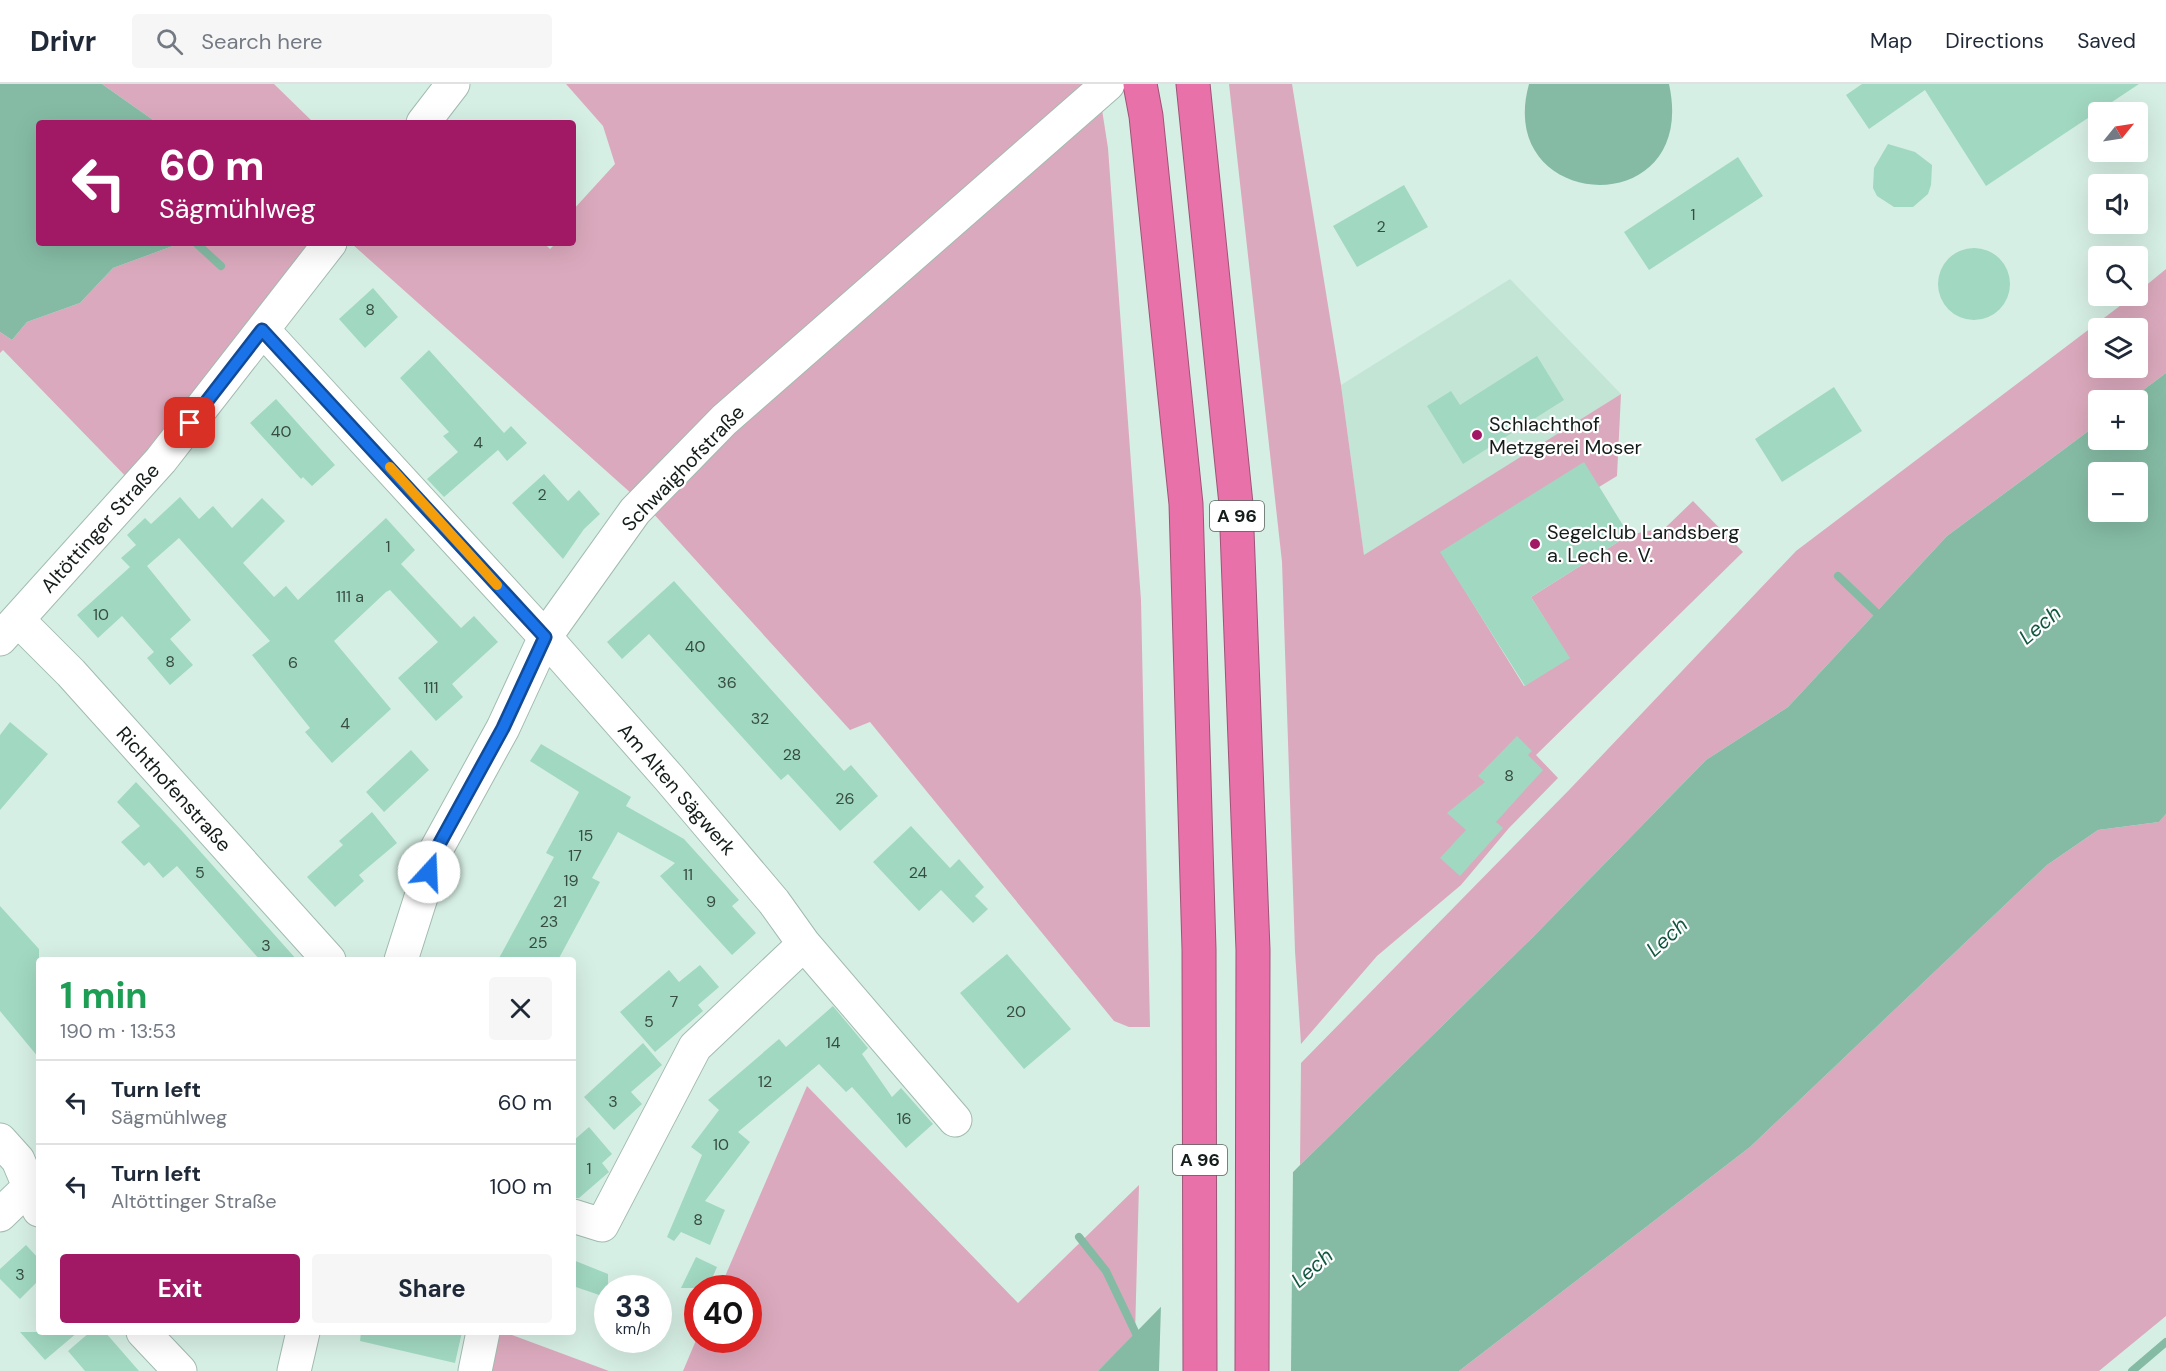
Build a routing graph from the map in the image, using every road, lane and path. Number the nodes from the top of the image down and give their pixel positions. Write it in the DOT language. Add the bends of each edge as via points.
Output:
graph roads {
  1 [pos="453,84"];
  2 [pos="1108,84"];
  3 [pos="1140,84"];
  4 [pos="1193,84"];
  5 [pos="425,120"];
  6 [pos="328,246"];
  7 [pos="262,330"];
  8 [pos="9,629"];
  9 [pos="545,637"];
  10 [pos="804,945"];
  11 [pos="326,957"];
  12 [pos="402,957"];
  13 [pos="955,1119"];
  14 [pos="0,1140"];
  15 [pos="34,1198"];
  16 [pos="0,1215"];
  17 [pos="576,1217"];
  18 [pos="146,1335"];
  19 [pos="302,1335"];
  20 [pos="482,1335"];
  21 [pos="180,1371"];
  22 [pos="294,1371"];
  23 [pos="475,1371"];
  24 [pos="1200,1371"];
  25 [pos="1252,1371"];
  1 -- 5 [label="street"];
  2 -- 9 [label="street, Schwaighofstraße" via="724,420 635,511"];
  3 -- 24 [label="highway, A 96" via="1186,504 1199,949"];
  4 -- 25 [label="highway, A 96" via="1236,504 1253,950"];
  6 -- 7 [label="street, Altöttinger Straße"];
  7 -- 8 [label="street, Altöttinger Straße" via="161,460"];
  7 -- 9 [label="street, Am Alten Sägwerk"];
  8 -- 11 [label="street, Richthofenstraße" via="71,673"];
  9 -- 10 [label="street, Am Alten Sägwerk" via="774,902"];
  9 -- 12 [label="street, Schwaighofstraße" via="503,728 436,850"];
  10 -- 13 [label="street, Am Alten Sägwerk"];
  10 -- 17 [label="street" via="695,1047 602,1225"];
  14 -- 15 [label="street" via="18,1160"];
  15 -- 16 [label="street"];
  18 -- 21 [label="street"];
  19 -- 22 [label="street"];
  20 -- 23 [label="street"];
}
